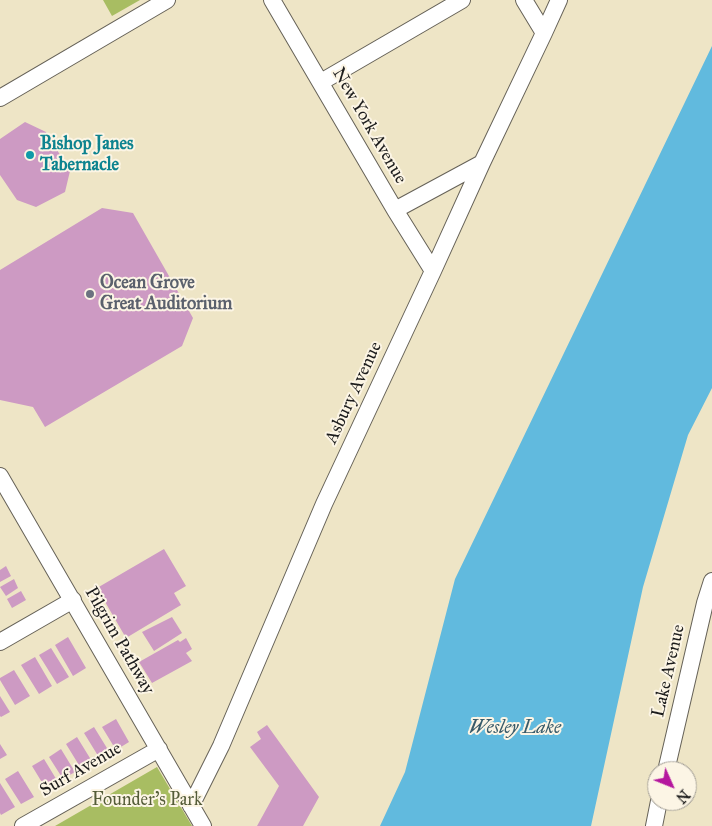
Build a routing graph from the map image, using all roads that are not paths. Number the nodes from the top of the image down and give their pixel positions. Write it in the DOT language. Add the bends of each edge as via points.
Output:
graph roads {
  1 [pos="167,0"];
  2 [pos="272,0"];
  3 [pos="462,0"];
  4 [pos="524,0"];
  5 [pos="559,0"];
  6 [pos="544,33"];
  7 [pos="321,82"];
  8 [pos="0,98"];
  9 [pos="482,163"];
  10 [pos="395,210"];
  11 [pos="433,271"];
  12 [pos="0,476"];
  13 [pos="712,581"];
  14 [pos="73,600"];
  15 [pos="709,604"];
  16 [pos="0,642"];
  17 [pos="159,749"];
  18 [pos="669,761"];
  19 [pos="191,806"];
  20 [pos="657,811"];
  21 [pos="24,826"];
  22 [pos="203,826"];
  23 [pos="654,826"];
  1 -- 8 [label="street"];
  2 -- 7 [label="street, New York Avenue"];
  3 -- 7 [label="street"];
  4 -- 6 [label="street"];
  5 -- 6 [label="street, Asbury Avenue"];
  6 -- 9 [label="street, Asbury Avenue"];
  7 -- 10 [label="street, New York Avenue"];
  9 -- 10 [label="street"];
  9 -- 11 [label="street, Asbury Avenue"];
  10 -- 11 [label="street, New York Avenue"];
  11 -- 19 [label="street, Asbury Avenue" via="324,504 221,746"];
  12 -- 14 [label="street, Pilgrim Pathway"];
  13 -- 15 [label="street, Lake Avenue"];
  14 -- 16 [label="street"];
  14 -- 17 [label="street, Pilgrim Pathway"];
  15 -- 18 [label="street, Lake Avenue"];
  17 -- 19 [label="street, Pilgrim Pathway"];
  17 -- 21 [label="street, Surf Avenue"];
  19 -- 22 [label="street, Pilgrim Pathway"];
  20 -- 23 [label="street"];
}
